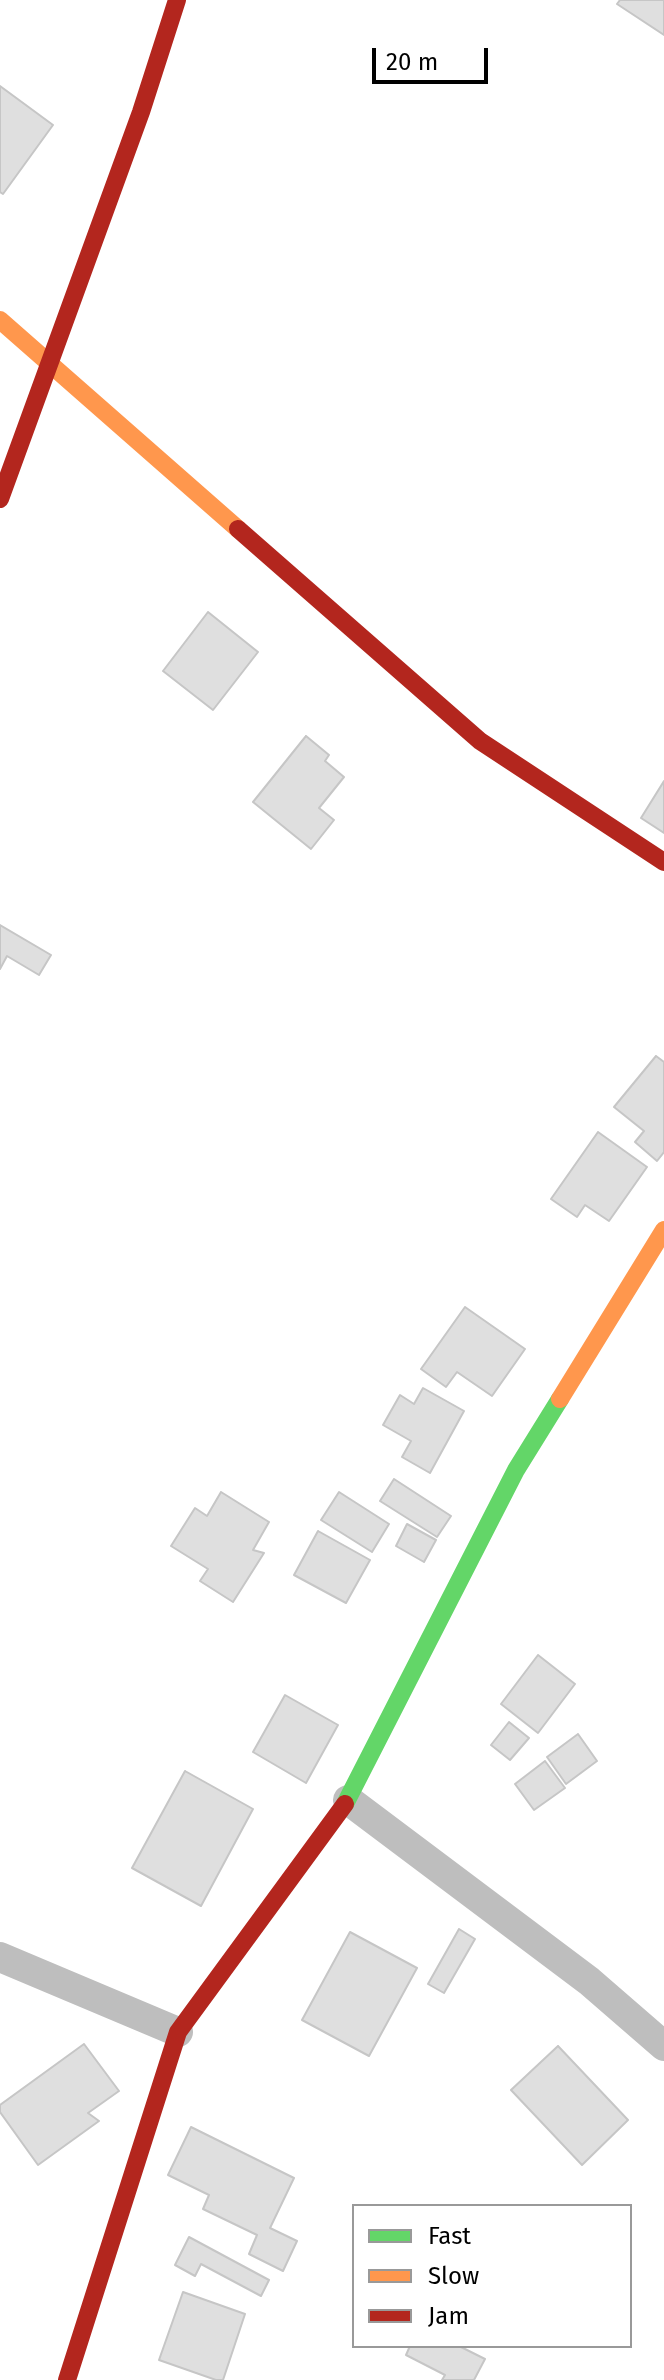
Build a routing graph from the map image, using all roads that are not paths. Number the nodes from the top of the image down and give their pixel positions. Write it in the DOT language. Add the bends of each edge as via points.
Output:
graph roads {
  1 [pos="177,0"];
  2 [pos="0,320"];
  3 [pos="48,363"];
  4 [pos="0,499"];
  5 [pos="664,862"];
  6 [pos="664,1230"];
  7 [pos="348,1800"];
  8 [pos="0,1957"];
  9 [pos="178,2032"];
  10 [pos="664,2046"];
  11 [pos="67,2380"];
  1 -- 3 [label="street"];
  2 -- 3 [label="street"];
  3 -- 4 [label="street"];
  3 -- 5 [label="street" via="480,741"];
  6 -- 7 [label="street" via="516,1470"];
  7 -- 9 [label="street"];
  7 -- 10 [label="street" via="589,1981"];
  8 -- 9 [label="street"];
  9 -- 11 [label="street"];
}
